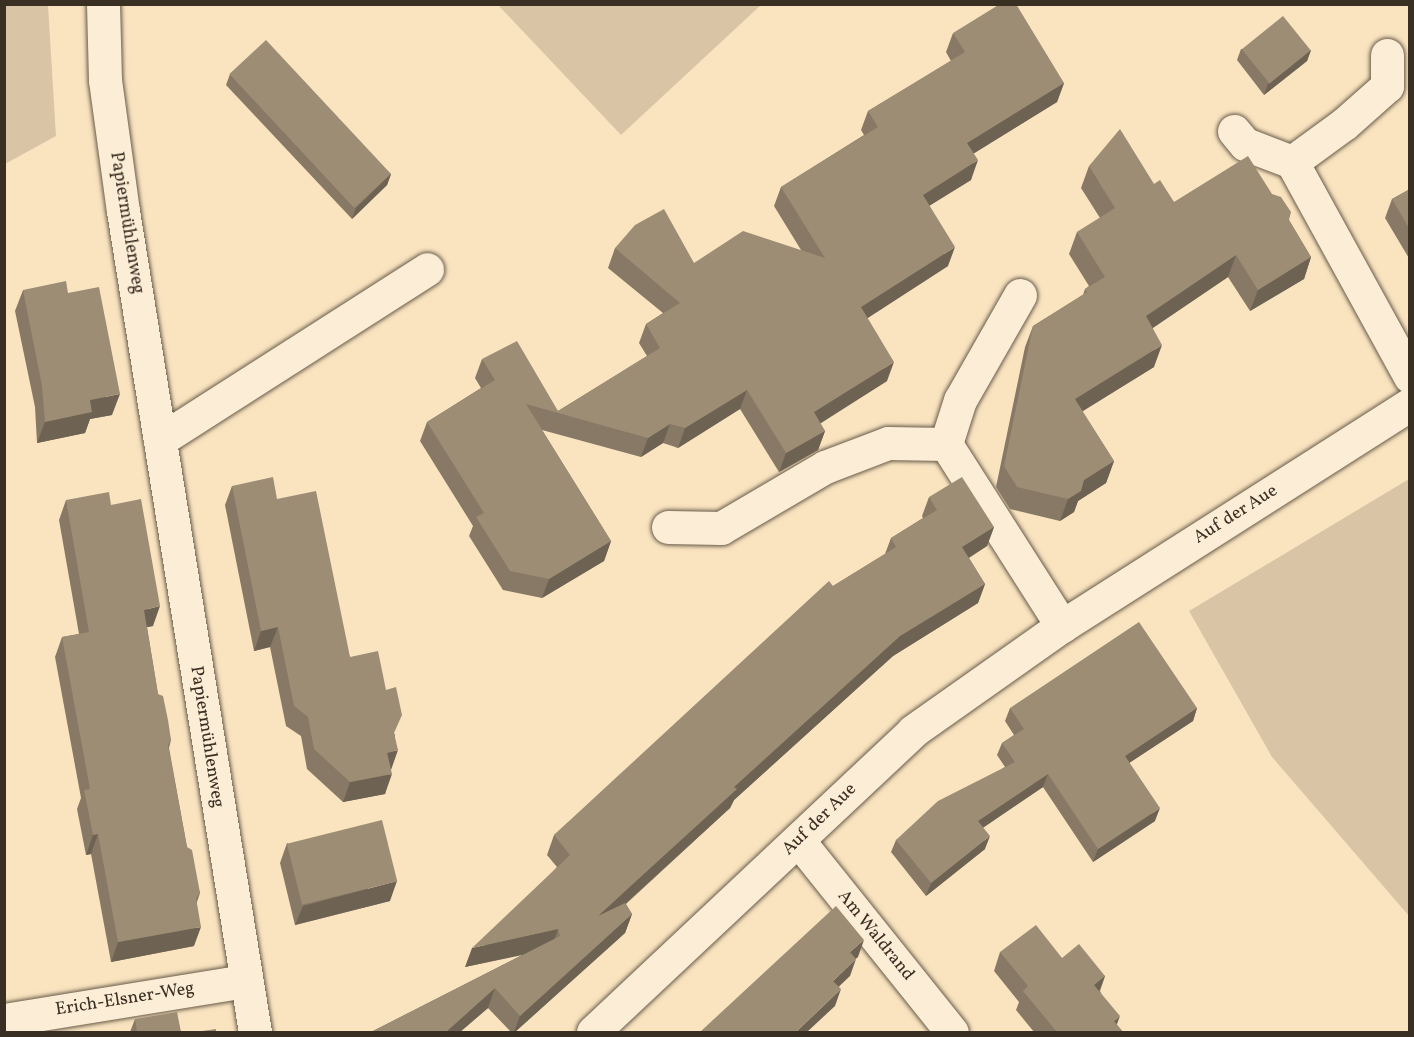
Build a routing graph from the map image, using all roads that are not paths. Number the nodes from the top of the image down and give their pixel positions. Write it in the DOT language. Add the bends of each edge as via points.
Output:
graph roads {
  1 [pos="102,4"];
  2 [pos="1387,55"];
  3 [pos="1234,131"];
  4 [pos="1292,162"];
  5 [pos="427,269"];
  6 [pos="1020,295"];
  7 [pos="1410,376"];
  8 [pos="1410,404"];
  9 [pos="160,440"];
  10 [pos="946,444"];
  11 [pos="668,527"];
  12 [pos="1062,626"];
  13 [pos="798,840"];
  14 [pos="245,981"];
  15 [pos="4,1020"];
  16 [pos="255,1032"];
  17 [pos="593,1032"];
  18 [pos="952,1032"];
  1 -- 9 [label="street, Papiermühlenweg" via="105,80"];
  2 -- 4 [label="street" via="1386,86 1344,124"];
  3 -- 4 [label="street" via="1245,144"];
  4 -- 7 [label="street"];
  5 -- 9 [label="street"];
  6 -- 10 [label="street" via="960,400"];
  8 -- 12 [label="street, Auf der Aue"];
  9 -- 14 [label="street, Papiermühlenweg"];
  10 -- 11 [label="street" via="888,443 825,467 721,528"];
  10 -- 12 [label="street"];
  12 -- 13 [label="street, Auf der Aue" via="913,731"];
  13 -- 17 [label="street, Auf der Aue"];
  13 -- 18 [label="street, Am Waldrand"];
  14 -- 15 [label="street, Erich-Elsner-Weg"];
  14 -- 16 [label="street, Papiermühlenweg"];
}
